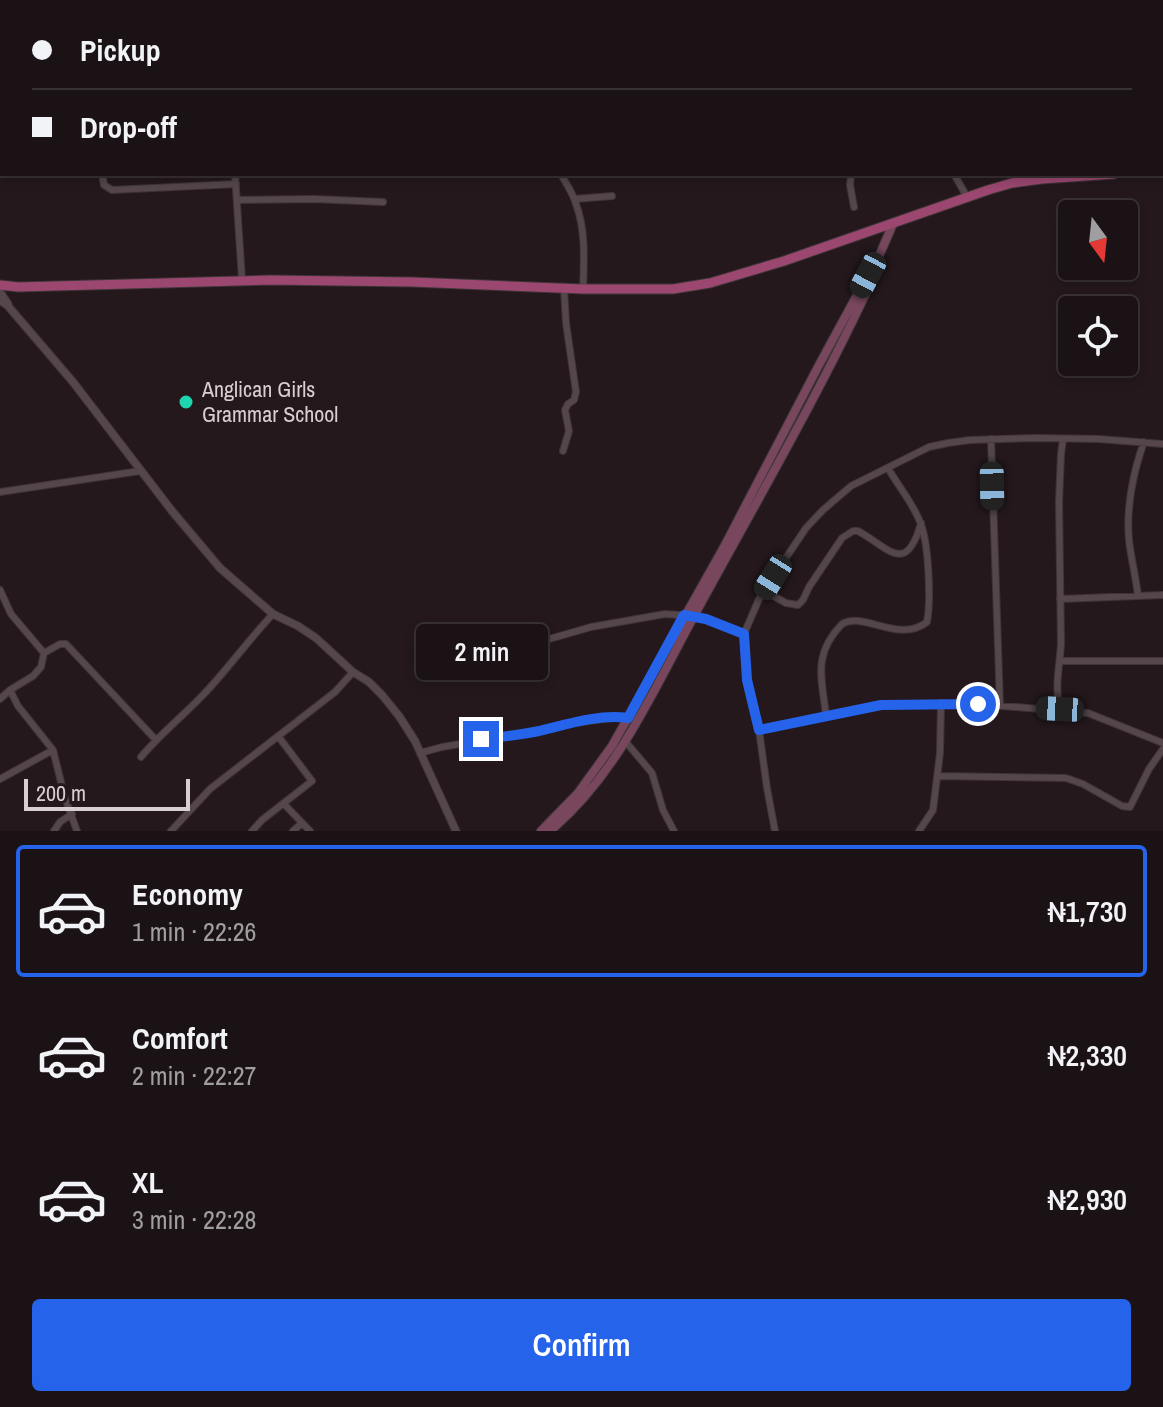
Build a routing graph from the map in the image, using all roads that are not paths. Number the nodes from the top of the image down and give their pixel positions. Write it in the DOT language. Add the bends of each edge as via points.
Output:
graph roads {
  1 [pos="102,176"];
  2 [pos="235,176"];
  3 [pos="562,176"];
  4 [pos="851,176"];
  5 [pos="955,176"];
  6 [pos="1089,176"];
  7 [pos="236,184"];
  8 [pos="612,196"];
  9 [pos="967,197"];
  10 [pos="575,199"];
  11 [pos="237,200"];
  12 [pos="383,202"];
  13 [pos="854,207"];
  14 [pos="893,224"];
  15 [pos="872,272"];
  16 [pos="242,280"];
  17 [pos="0,282"];
  18 [pos="564,288"];
  19 [pos="583,289"];
  20 [pos="0,292"];
  21 [pos="0,300"];
  22 [pos="8,306"];
  23 [pos="991,439"];
  24 [pos="1063,439"];
  25 [pos="1144,442"];
  26 [pos="1163,444"];
  27 [pos="563,451"];
  28 [pos="888,468"];
  29 [pos="140,471"];
  30 [pos="0,492"];
  31 [pos="921,523"];
  32 [pos="0,590"];
  33 [pos="764,591"];
  34 [pos="1163,595"];
  35 [pos="1138,596"];
  36 [pos="1060,599"];
  37 [pos="273,614"];
  38 [pos="684,615"];
  39 [pos="694,616"];
  40 [pos="744,634"];
  41 [pos="44,653"];
  42 [pos="490,656"];
  43 [pos="1060,661"];
  44 [pos="1163,661"];
  45 [pos="353,672"];
  46 [pos="10,690"];
  47 [pos="0,699"];
  48 [pos="941,703"];
  49 [pos="1000,706"];
  50 [pos="1060,709"];
  51 [pos="826,716"];
  52 [pos="628,718"];
  53 [pos="759,730"];
  54 [pos="278,736"];
  55 [pos="156,740"];
  56 [pos="625,741"];
  57 [pos="1163,746"];
  58 [pos="53,750"];
  59 [pos="420,753"];
  60 [pos="141,757"];
  61 [pos="938,776"];
  62 [pos="0,779"];
  63 [pos="284,804"];
  64 [pos="72,814"];
  65 [pos="302,823"];
  66 [pos="54,831"];
  67 [pos="77,831"];
  68 [pos="171,831"];
  69 [pos="252,831"];
  70 [pos="293,831"];
  71 [pos="310,831"];
  72 [pos="456,831"];
  73 [pos="541,831"];
  74 [pos="550,831"];
  75 [pos="674,831"];
  76 [pos="775,831"];
  77 [pos="919,831"];
  1 -- 7 [label="street" via="112,190"];
  2 -- 7 [label="street"];
  3 -- 10 [label="street"];
  4 -- 13 [label="street"];
  5 -- 9 [label="street"];
  6 -- 9 [label="main road" via="1026,181"];
  7 -- 11 [label="street"];
  8 -- 10 [label="street"];
  9 -- 14 [label="main road"];
  10 -- 19 [label="street" via="582,226"];
  11 -- 12 [label="street"];
  11 -- 16 [label="street"];
  14 -- 15 [label="main road"];
  14 -- 19 [label="main road" via="697,286"];
  15 -- 38 [label="main road"];
  15 -- 39 [label="main road" via="841,345"];
  16 -- 17 [label="main road"];
  16 -- 18 [label="main road"];
  18 -- 19 [label="main road"];
  18 -- 27 [label="street" via="576,392 565,410 569,431"];
  20 -- 22 [label="street"];
  21 -- 22 [label="street"];
  22 -- 29 [label="street"];
  23 -- 24 [label="street"];
  23 -- 28 [label="street" via="929,447"];
  23 -- 49 [label="street"];
  24 -- 25 [label="street"];
  24 -- 36 [label="street"];
  25 -- 26 [label="street"];
  25 -- 35 [label="street" via="1128,524"];
  28 -- 31 [label="street"];
  28 -- 33 [label="street" via="851,486 823,510"];
  29 -- 30 [label="street"];
  29 -- 37 [label="street" via="206,553"];
  31 -- 33 [label="street" via="912,545 898,555 858,531 847,533 798,605"];
  31 -- 51 [label="street" via="927,622 910,629 855,620 842,624 825,646 821,665"];
  32 -- 41 [label="street" via="11,614"];
  33 -- 40 [label="street"];
  34 -- 35 [label="street"];
  35 -- 36 [label="street"];
  36 -- 43 [label="street"];
  37 -- 45 [label="street" via="316,638"];
  37 -- 55 [label="street"];
  38 -- 39 [label="street"];
  38 -- 42 [label="street" via="605,623"];
  38 -- 52 [label="main road"];
  39 -- 40 [label="street"];
  39 -- 56 [label="main road"];
  40 -- 53 [label="street" via="747,680"];
  41 -- 46 [label="street" via="33,676"];
  41 -- 55 [label="street" via="66,644"];
  43 -- 44 [label="street"];
  43 -- 50 [label="street"];
  45 -- 54 [label="street"];
  45 -- 59 [label="street" via="382,695"];
  46 -- 47 [label="street"];
  46 -- 58 [label="street"];
  48 -- 49 [label="street"];
  48 -- 51 [label="street" via="881,705"];
  48 -- 61 [label="street"];
  49 -- 50 [label="street"];
  50 -- 57 [label="street" via="1101,717"];
  51 -- 53 [label="street"];
  52 -- 59 [label="street" via="566,724"];
  52 -- 73 [label="main road" via="588,780"];
  53 -- 76 [label="street"];
  54 -- 63 [label="street" via="312,781"];
  54 -- 68 [label="street" via="210,789"];
  55 -- 60 [label="street"];
  56 -- 74 [label="main road" via="587,795"];
  56 -- 75 [label="street" via="652,773"];
  57 -- 61 [label="street" via="1130,807 1066,778"];
  58 -- 62 [label="street"];
  58 -- 64 [label="street"];
  59 -- 72 [label="street"];
  61 -- 77 [label="street" via="933,810"];
  63 -- 65 [label="street"];
  63 -- 69 [label="street"];
  64 -- 66 [label="street"];
  64 -- 67 [label="street"];
  65 -- 70 [label="street"];
  65 -- 71 [label="street"];
}
